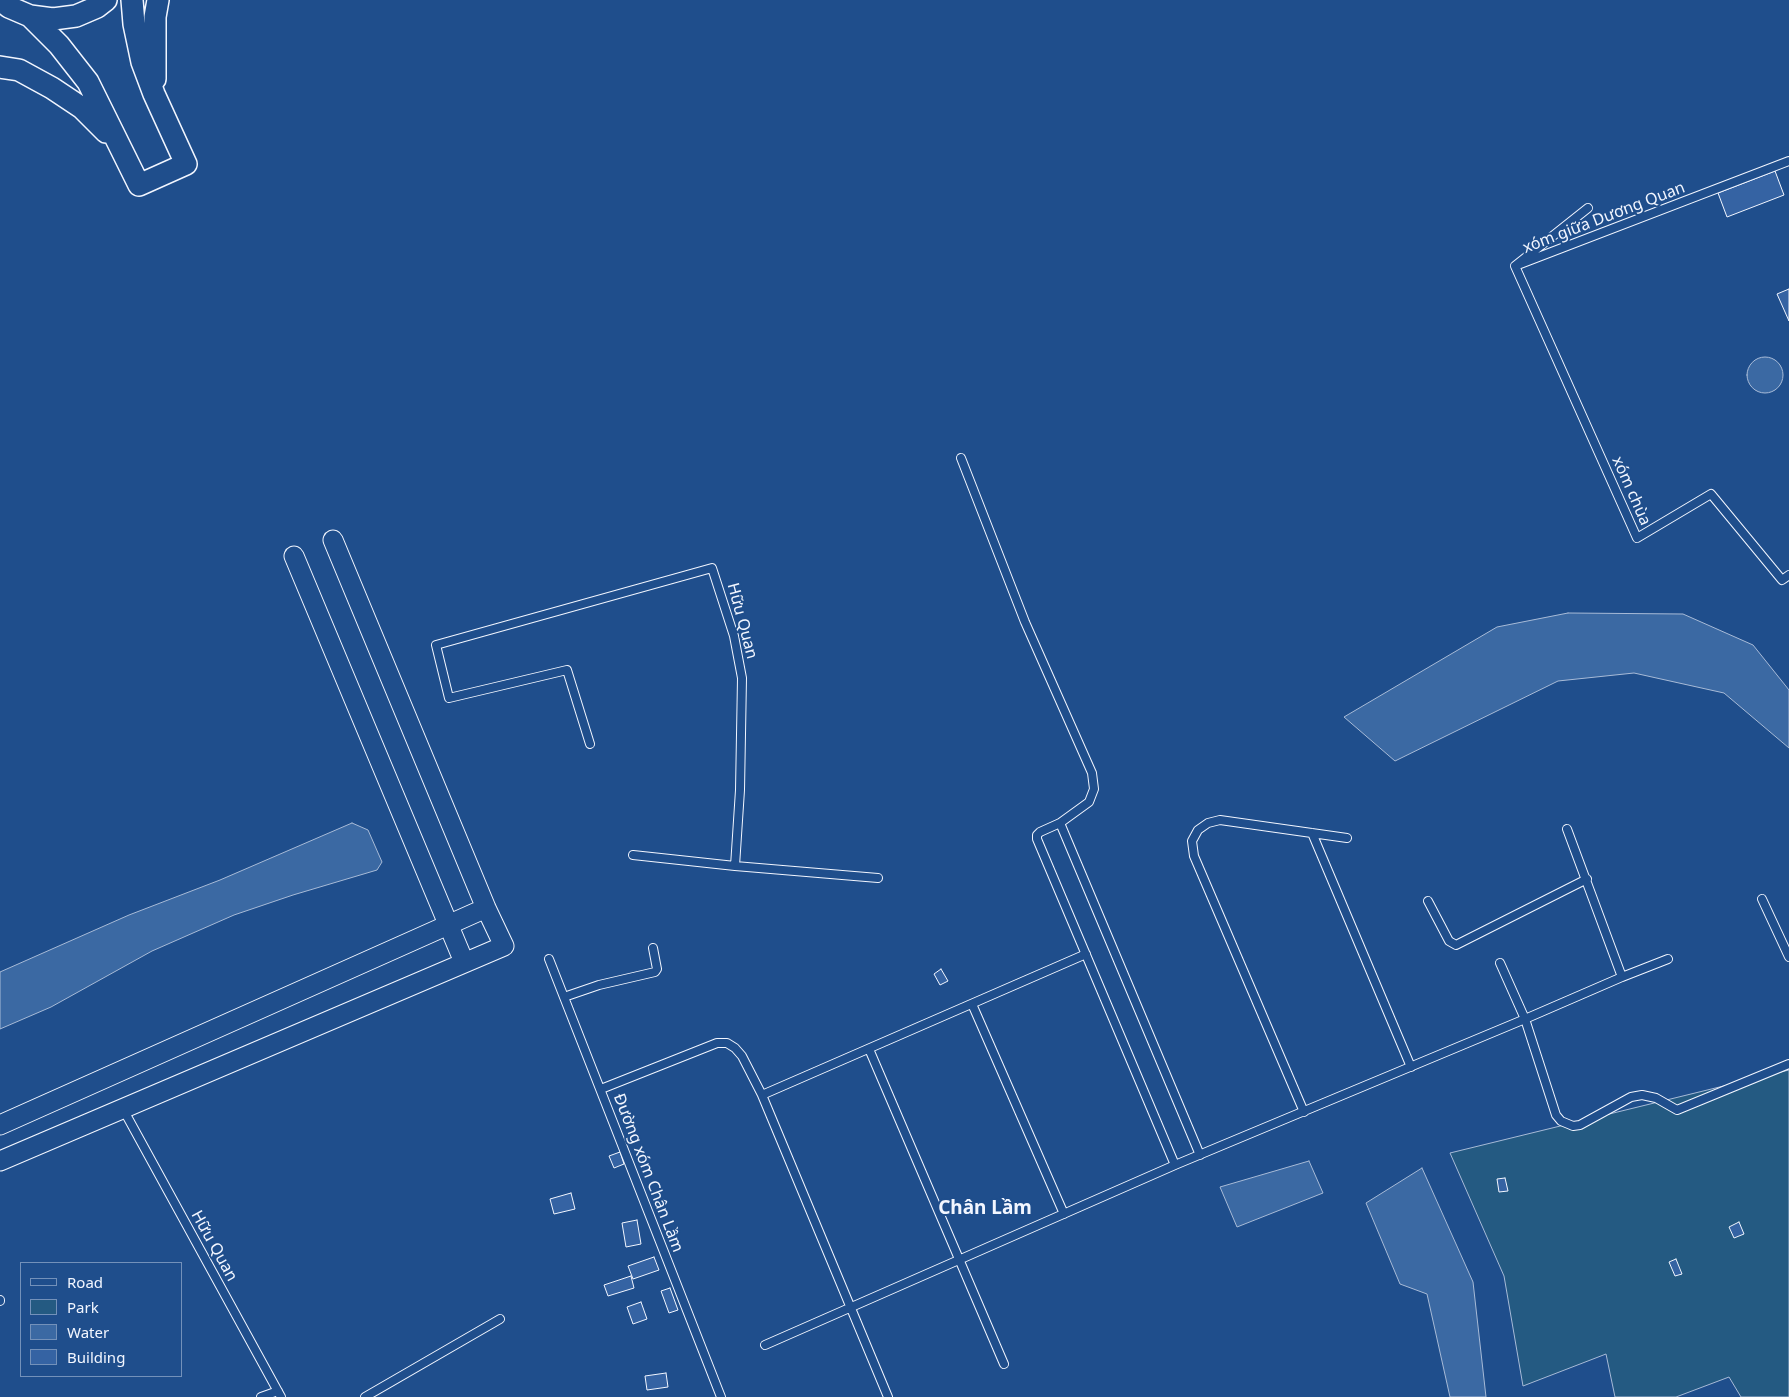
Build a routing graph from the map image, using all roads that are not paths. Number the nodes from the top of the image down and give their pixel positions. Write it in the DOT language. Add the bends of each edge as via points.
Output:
graph roads {
  1 [pos="106,0"];
  2 [pos="132,0"];
  3 [pos="158,0"];
  4 [pos="2,7"];
  5 [pos="30,16"];
  6 [pos="0,67"];
  7 [pos="154,94"];
  8 [pos="119,145"];
  9 [pos="1789,161"];
  10 [pos="1588,208"];
  11 [pos="1515,266"];
  12 [pos="961,458"];
  13 [pos="333,540"];
  14 [pos="294,556"];
  15 [pos="1789,575"];
  16 [pos="590,744"];
  17 [pos="1060,823"];
  18 [pos="1568,829"];
  19 [pos="1312,833"];
  20 [pos="1347,838"];
  21 [pos="632,855"];
  22 [pos="735,866"];
  23 [pos="878,878"];
  24 [pos="1587,878"];
  25 [pos="1762,899"];
  26 [pos="1428,901"];
  27 [pos="486,908"];
  28 [pos="449,924"];
  29 [pos="653,948"];
  30 [pos="1086,954"];
  31 [pos="1789,957"];
  32 [pos="549,959"];
  33 [pos="1668,959"];
  34 [pos="464,962"];
  35 [pos="1500,963"];
  36 [pos="1622,977"];
  37 [pos="564,997"];
  38 [pos="972,1004"];
  39 [pos="1525,1019"];
  40 [pos="869,1049"];
  41 [pos="1789,1064"];
  42 [pos="1412,1067"];
  43 [pos="600,1089"];
  44 [pos="762,1095"];
  45 [pos="123,1109"];
  46 [pos="1304,1112"];
  47 [pos="0,1125"];
  48 [pos="1200,1155"];
  49 [pos="0,1161"];
  50 [pos="1175,1165"];
  51 [pos="1064,1214"];
  52 [pos="960,1260"];
  53 [pos="851,1307"];
  54 [pos="500,1319"];
  55 [pos="765,1344"];
  56 [pos="1004,1364"];
  57 [pos="279,1394"];
  58 [pos="262,1397"];
  59 [pos="365,1397"];
  60 [pos="721,1397"];
  61 [pos="888,1397"];
  1 -- 5 [label="main road" via="76,16 53,19"];
  2 -- 7 [label="main road" via="142,62"];
  3 -- 7 [label="main road"];
  4 -- 5 [label="main road"];
  5 -- 8 [label="main road" via="59,45 88,82"];
  6 -- 8 [label="main road" via="19,70 52,88 82,108"];
  7 -- 8 [label="main road" via="186,164 139,185"];
  9 -- 11 [label="lane, xóm giữa Dương Quan"];
  10 -- 11 [label="lane, xóm giữa Dương Quan"];
  11 -- 15 [label="lane, xóm chùa" via="1637,538 1711,494 1782,580"];
  12 -- 17 [label="lane" via="1025,622 1092,773 1094,789 1088,802"];
  13 -- 27 [label="street"];
  14 -- 28 [label="street"];
  16 -- 22 [label="lane, Hữu Quan" via="567,670 450,698 436,645 712,568 734,636 742,678"];
  17 -- 30 [label="lane" via="1040,832 1037,839"];
  17 -- 48 [label="lane"];
  18 -- 24 [label="lane"];
  19 -- 20 [label="lane"];
  19 -- 42 [label="lane"];
  19 -- 46 [label="lane" via="1220,820 1198,830 1192,841 1194,856"];
  21 -- 22 [label="lane"];
  22 -- 23 [label="lane"];
  24 -- 26 [label="lane" via="1456,945 1449,941"];
  24 -- 36 [label="lane"];
  25 -- 31 [label="lane"];
  27 -- 28 [label="street"];
  27 -- 34 [label="street" via="504,946"];
  28 -- 34 [label="street"];
  28 -- 47 [label="street"];
  29 -- 37 [label="lane" via="655,972"];
  30 -- 38 [label="lane"];
  30 -- 50 [label="lane"];
  32 -- 37 [label="lane, Đường xóm Chân Lầm"];
  33 -- 36 [label="lane"];
  34 -- 45 [label="street"];
  35 -- 39 [label="lane"];
  36 -- 39 [label="lane"];
  37 -- 43 [label="lane, Đường xóm Chân Lầm"];
  38 -- 40 [label="lane"];
  38 -- 51 [label="lane"];
  39 -- 41 [label="lane" via="1556,1115 1567,1125 1580,1125 1642,1094 1676,1110"];
  39 -- 42 [label="lane"];
  40 -- 44 [label="lane"];
  40 -- 52 [label="lane"];
  42 -- 46 [label="lane"];
  43 -- 44 [label="lane" via="717,1043 735,1048 742,1056"];
  43 -- 60 [label="lane, Đường xóm Chân Lầm"];
  44 -- 53 [label="lane"];
  45 -- 49 [label="street"];
  45 -- 57 [label="lane, Hữu Quan"];
  46 -- 48 [label="lane"];
  48 -- 50 [label="lane"];
  50 -- 51 [label="lane"];
  51 -- 52 [label="lane"];
  52 -- 53 [label="lane"];
  52 -- 56 [label="lane"];
  53 -- 55 [label="lane"];
  53 -- 61 [label="lane"];
  54 -- 59 [label="lane"];
  57 -- 58 [label="lane"];
}
